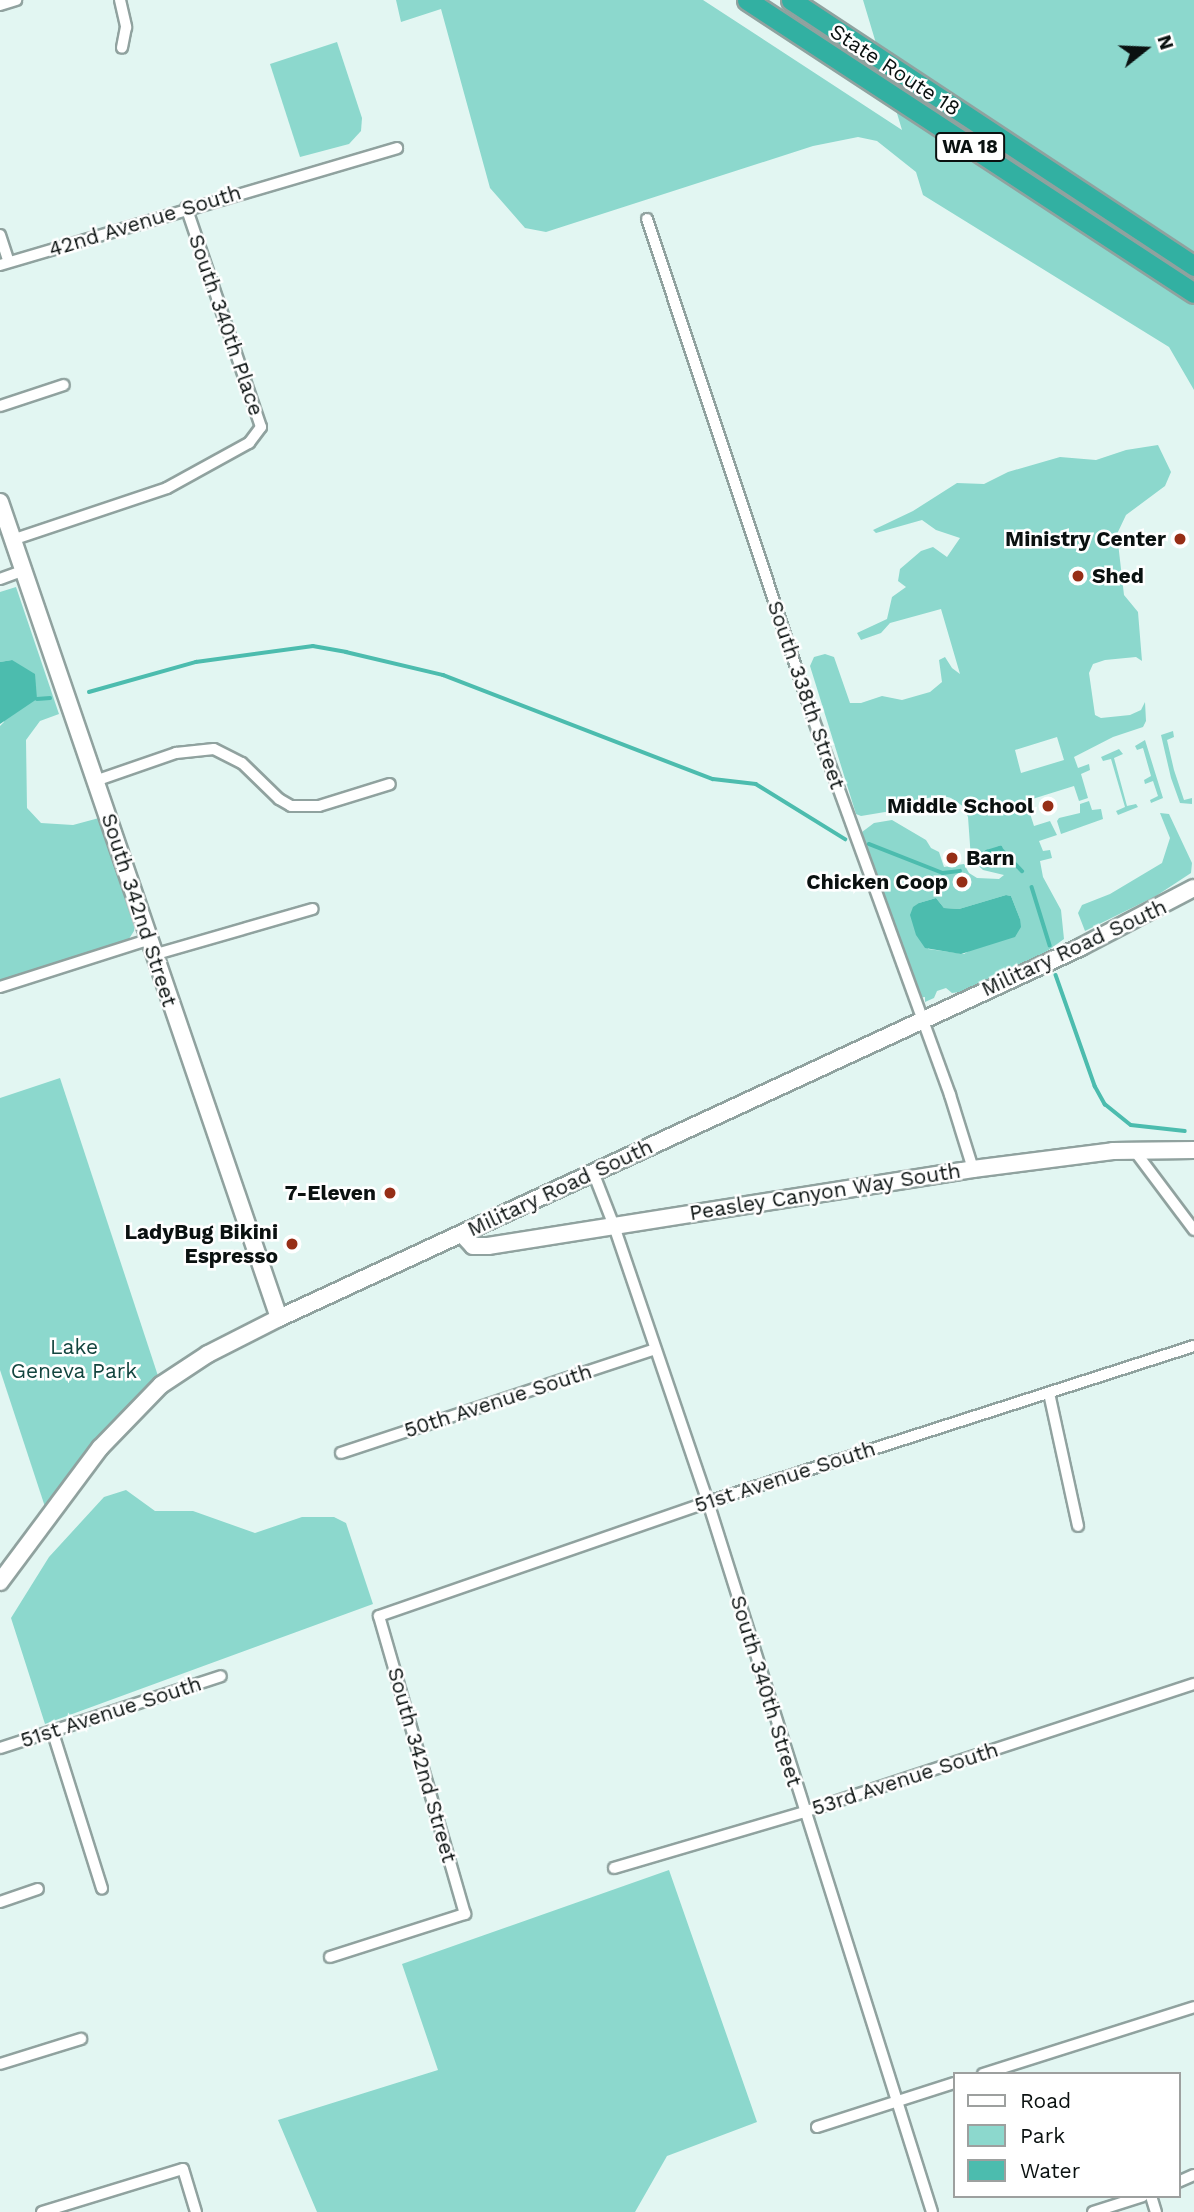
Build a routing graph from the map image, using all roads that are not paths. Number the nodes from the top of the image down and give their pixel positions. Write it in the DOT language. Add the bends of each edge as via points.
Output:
graph roads {
  1 [pos="16,0"];
  2 [pos="120,0"];
  3 [pos="747,0"];
  4 [pos="791,0"];
  5 [pos="0,5"];
  6 [pos="122,48"];
  7 [pos="397,148"];
  8 [pos="186,207"];
  9 [pos="647,219"];
  10 [pos="0,234"];
  11 [pos="4,263"];
  12 [pos="1194,266"];
  13 [pos="1194,293"];
  14 [pos="64,385"];
  15 [pos="0,406"];
  16 [pos="0,502"];
  17 [pos="12,540"];
  18 [pos="22,571"];
  19 [pos="0,579"];
  20 [pos="95,780"];
  21 [pos="390,784"];
  22 [pos="1194,888"];
  23 [pos="312,909"];
  24 [pos="150,948"];
  25 [pos="0,987"];
  26 [pos="920,1020"];
  27 [pos="1134,1150"];
  28 [pos="1194,1150"];
  29 [pos="973,1168"];
  30 [pos="593,1172"];
  31 [pos="614,1226"];
  32 [pos="1194,1230"];
  33 [pos="462,1234"];
  34 [pos="279,1318"];
  35 [pos="1194,1346"];
  36 [pos="655,1349"];
  37 [pos="1049,1393"];
  38 [pos="341,1453"];
  39 [pos="708,1502"];
  40 [pos="1079,1526"];
  41 [pos="0,1582"];
  42 [pos="379,1616"];
  43 [pos="221,1676"];
  44 [pos="1194,1684"];
  45 [pos="52,1733"];
  46 [pos="0,1748"];
  47 [pos="804,1812"];
  48 [pos="614,1868"];
  49 [pos="102,1888"];
  50 [pos="38,1889"];
  51 [pos="0,1902"];
  52 [pos="330,1957"];
  53 [pos="1194,2007"];
  54 [pos="81,2039"];
  55 [pos="0,2064"];
  56 [pos="989,2072"];
  57 [pos="953,2083"];
  58 [pos="897,2101"];
  59 [pos="817,2127"];
  60 [pos="1137,2198"];
  61 [pos="42,2212"];
  62 [pos="196,2212"];
  63 [pos="932,2212"];
  64 [pos="1093,2212"];
  1 -- 5 [label="street"];
  2 -- 6 [label="street" via="126,21"];
  3 -- 13 [label="highway, State Route 18 / WA 18"];
  4 -- 12 [label="highway, State Route 18 / WA 18"];
  7 -- 8 [label="street, 42nd Avenue South"];
  8 -- 11 [label="street, 42nd Avenue South"];
  8 -- 17 [label="street, South 340th Place" via="261,427 251,441 167,488"];
  9 -- 26 [label="street, South 338th Street" via="810,709"];
  10 -- 11 [label="street"];
  14 -- 15 [label="street"];
  16 -- 17 [label="street, South 342nd Street"];
  17 -- 18 [label="street, South 342nd Street"];
  18 -- 19 [label="street"];
  18 -- 20 [label="street, South 342nd Street"];
  20 -- 21 [label="street" via="194,749 214,749 242,763 279,799 305,808"];
  20 -- 24 [label="street, South 342nd Street"];
  22 -- 26 [label="street, Military Road South" via="1085,945"];
  23 -- 24 [label="street"];
  24 -- 25 [label="street"];
  24 -- 34 [label="street, South 342nd Street"];
  26 -- 29 [label="street, South 338th Street"];
  26 -- 30 [label="street, Military Road South"];
  27 -- 28 [label="street, Peasley Canyon Way South"];
  27 -- 29 [label="street, Peasley Canyon Way South"];
  27 -- 32 [label="street"];
  29 -- 31 [label="street, Peasley Canyon Way South"];
  30 -- 31 [label="street, South 340th Street"];
  30 -- 33 [label="street, Military Road South"];
  31 -- 33 [label="street, Peasley Canyon Way South" via="480,1247"];
  31 -- 36 [label="street, South 340th Street"];
  33 -- 34 [label="street, Military Road South"];
  34 -- 41 [label="street, Military Road South" via="208,1354 161,1385 100,1448"];
  35 -- 37 [label="street, 51st Avenue South"];
  36 -- 38 [label="street, 50th Avenue South"];
  36 -- 39 [label="street, South 340th Street"];
  37 -- 39 [label="street, 51st Avenue South"];
  37 -- 40 [label="street"];
  39 -- 42 [label="street, 51st Avenue South"];
  39 -- 47 [label="street, South 340th Street"];
  42 -- 52 [label="street, South 342nd Street" via="466,1914"];
  43 -- 45 [label="street, 51st Avenue South"];
  44 -- 47 [label="street, 53rd Avenue South"];
  45 -- 46 [label="street, 51st Avenue South"];
  45 -- 49 [label="street"];
  47 -- 48 [label="street, 53rd Avenue South"];
  47 -- 58 [label="street, South 340th Street"];
  50 -- 51 [label="street"];
  53 -- 56 [label="street"];
  54 -- 55 [label="street"];
  57 -- 58 [label="street"];
  58 -- 59 [label="street"];
  58 -- 63 [label="street, South 340th Street"];
  60 -- 64 [label="street"];
  61 -- 62 [label="street" via="183,2169"];
}
